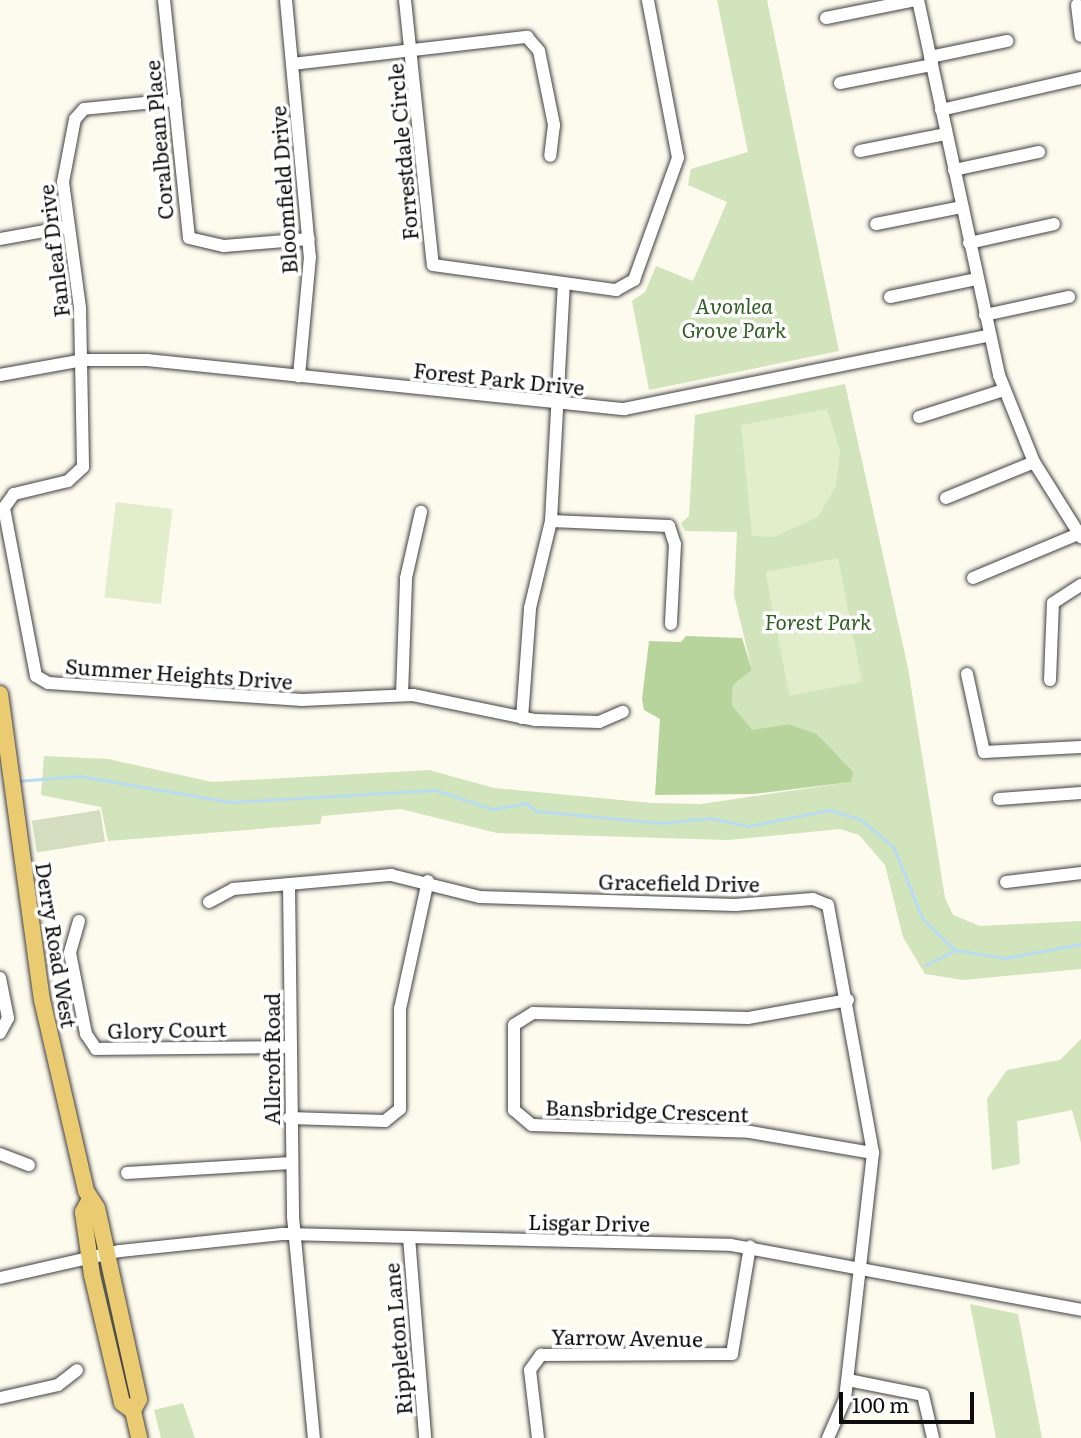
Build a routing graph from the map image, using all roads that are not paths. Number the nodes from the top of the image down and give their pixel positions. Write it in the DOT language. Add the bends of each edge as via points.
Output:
graph roads {
  1 [pos="164,0"];
  2 [pos="286,0"];
  3 [pos="405,0"];
  4 [pos="648,0"];
  5 [pos="917,0"];
  6 [pos="1077,5"];
  7 [pos="826,18"];
  8 [pos="1081,36"];
  9 [pos="1007,41"];
  10 [pos="412,53"];
  11 [pos="931,61"];
  12 [pos="292,64"];
  13 [pos="1081,78"];
  14 [pos="841,83"];
  15 [pos="175,100"];
  16 [pos="941,110"];
  17 [pos="946,134"];
  18 [pos="860,151"];
  19 [pos="1039,152"];
  20 [pos="550,156"];
  21 [pos="954,170"];
  22 [pos="962,206"];
  23 [pos="876,224"];
  24 [pos="1054,224"];
  25 [pos="67,227"];
  26 [pos="0,239"];
  27 [pos="309,239"];
  28 [pos="969,243"];
  29 [pos="977,279"];
  30 [pos="564,284"];
  31 [pos="890,297"];
  32 [pos="1069,297"];
  33 [pos="985,315"];
  34 [pos="990,335"];
  35 [pos="83,360"];
  36 [pos="0,375"];
  37 [pos="299,376"];
  38 [pos="1004,390"];
  39 [pos="554,404"];
  40 [pos="919,417"];
  41 [pos="1034,462"];
  42 [pos="946,498"];
  43 [pos="421,512"];
  44 [pos="551,521"];
  45 [pos="1080,535"];
  46 [pos="974,578"];
  47 [pos="1081,585"];
  48 [pos="671,624"];
  49 [pos="967,674"];
  50 [pos="1050,680"];
  51 [pos="0,694"];
  52 [pos="402,695"];
  53 [pos="623,712"];
  54 [pos="522,718"];
  55 [pos="1081,747"];
  56 [pos="1081,793"];
  57 [pos="999,799"];
  58 [pos="1081,873"];
  59 [pos="428,881"];
  60 [pos="1006,882"];
  61 [pos="289,884"];
  62 [pos="209,902"];
  63 [pos="79,921"];
  64 [pos="0,978"];
  65 [pos="848,1000"];
  66 [pos="0,1033"];
  67 [pos="288,1047"];
  68 [pos="289,1118"];
  69 [pos="873,1153"];
  70 [pos="0,1154"];
  71 [pos="291,1163"];
  72 [pos="29,1165"];
  73 [pos="127,1173"];
  74 [pos="295,1234"];
  75 [pos="409,1237"];
  76 [pos="750,1247"];
  77 [pos="99,1257"];
  78 [pos="860,1269"];
  79 [pos="0,1278"];
  80 [pos="1081,1310"];
  81 [pos="77,1370"];
  82 [pos="848,1380"];
  83 [pos="0,1398"];
  84 [pos="139,1438"];
  85 [pos="314,1438"];
  86 [pos="425,1438"];
  87 [pos="538,1438"];
  88 [pos="828,1438"];
  89 [pos="933,1438"];
  1 -- 15 [label="street, Coralbean Place"];
  2 -- 12 [label="street, Bloomfield Drive"];
  3 -- 10 [label="street, Forrestdale Circle"];
  4 -- 30 [label="street, Forrestdale Circle" via="676,137 672,189 630,285 615,290"];
  5 -- 7 [label="street"];
  5 -- 11 [label="street"];
  6 -- 8 [label="street"];
  9 -- 11 [label="street"];
  10 -- 12 [label="street"];
  10 -- 20 [label="street" via="532,40 554,125"];
  10 -- 30 [label="street, Forrestdale Circle" via="433,265"];
  11 -- 14 [label="street"];
  11 -- 16 [label="street"];
  12 -- 27 [label="street, Bloomfield Drive"];
  13 -- 16 [label="street"];
  15 -- 25 [label="street, Fanleaf Drive" via="77,113 64,162"];
  15 -- 27 [label="street, Coralbean Place" via="189,238 225,246"];
  16 -- 17 [label="street"];
  17 -- 18 [label="street"];
  17 -- 21 [label="street"];
  19 -- 21 [label="street"];
  21 -- 22 [label="street"];
  22 -- 23 [label="street"];
  22 -- 28 [label="street"];
  24 -- 28 [label="street"];
  25 -- 26 [label="street"];
  25 -- 35 [label="street, Fanleaf Drive"];
  27 -- 37 [label="street, Bloomfield Drive"];
  28 -- 29 [label="street"];
  29 -- 31 [label="street"];
  29 -- 33 [label="street"];
  30 -- 39 [label="street"];
  32 -- 33 [label="street"];
  33 -- 34 [label="street"];
  34 -- 38 [label="street"];
  34 -- 39 [label="street, Forest Park Drive" via="665,404"];
  35 -- 36 [label="street, Forest Park Drive"];
  35 -- 37 [label="street, Forest Park Drive"];
  35 -- 52 [label="street, Summer Heights Drive" via="81,471 68,481 14,494 4,509 40,680 302,700"];
  37 -- 39 [label="street, Forest Park Drive"];
  38 -- 40 [label="street"];
  38 -- 41 [label="street"];
  39 -- 44 [label="street"];
  41 -- 42 [label="street"];
  41 -- 45 [label="street"];
  43 -- 52 [label="street" via="406,579"];
  44 -- 48 [label="street" via="669,526 675,544"];
  44 -- 54 [label="street" via="530,608"];
  45 -- 46 [label="street"];
  47 -- 50 [label="street" via="1053,603"];
  49 -- 55 [label="street" via="984,752"];
  51 -- 77 [label="main road, Derry Road West" via="42,1000 89,1200 97,1208"];
  52 -- 54 [label="street" via="450,698"];
  53 -- 54 [label="street" via="599,722"];
  56 -- 57 [label="street"];
  58 -- 60 [label="street"];
  59 -- 61 [label="street, Gracefield Drive" via="391,875"];
  59 -- 65 [label="street, Gracefield Drive" via="481,897 735,905 819,900 831,909"];
  59 -- 68 [label="street" via="400,1009 400,1109 385,1121"];
  61 -- 62 [label="street, Gracefield Drive" via="233,889"];
  61 -- 67 [label="street, Allcroft Road"];
  63 -- 67 [label="street, Glory Court" via="70,953 88,1040 96,1049"];
  64 -- 66 [label="street" via="8,1017"];
  65 -- 69 [label="street, Gracefield Drive"];
  65 -- 69 [label="street, Bansbridge Crescent" via="748,1018 533,1013 514,1025 514,1110 532,1125 750,1132"];
  67 -- 68 [label="street, Allcroft Road"];
  68 -- 71 [label="street, Allcroft Road"];
  69 -- 78 [label="street, Gracefield Drive"];
  70 -- 72 [label="street"];
  71 -- 73 [label="street"];
  71 -- 74 [label="street, Allcroft Road"];
  74 -- 75 [label="street, Lisgar Drive"];
  74 -- 77 [label="street, Lisgar Drive"];
  74 -- 85 [label="street, Allcroft Road"];
  75 -- 76 [label="street, Lisgar Drive"];
  75 -- 86 [label="street, Rippleton Lane"];
  76 -- 78 [label="street, Lisgar Drive"];
  76 -- 87 [label="street, Yarrow Avenue" via="732,1354 541,1355 530,1370"];
  77 -- 79 [label="street, Lisgar Drive"];
  77 -- 84 [label="main road, Derry Road West" via="139,1399 133,1411"];
  78 -- 80 [label="street, Lisgar Drive"];
  78 -- 82 [label="street, Gracefield Drive"];
  81 -- 83 [label="street" via="58,1385"];
  82 -- 88 [label="street, Gracefield Drive" via="843,1410"];
  82 -- 89 [label="street" via="923,1395"];
}
